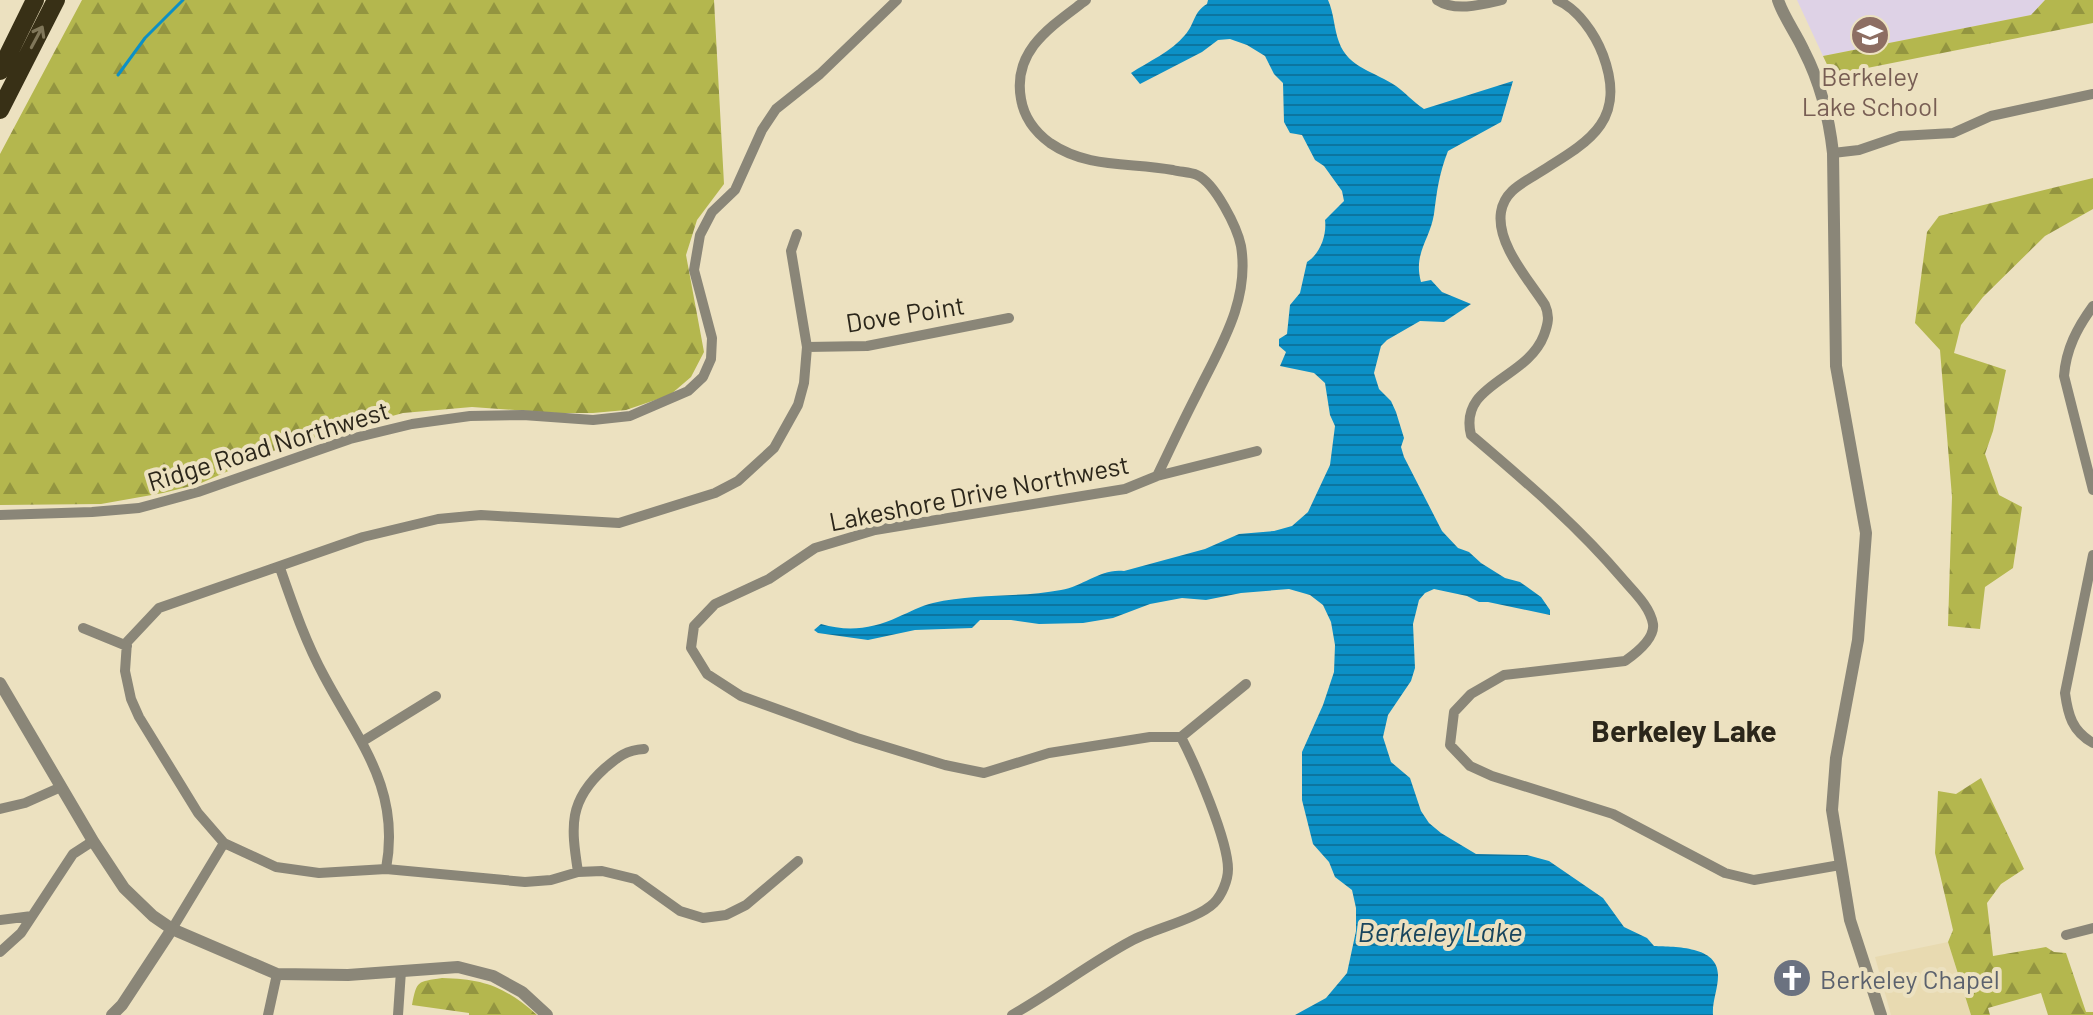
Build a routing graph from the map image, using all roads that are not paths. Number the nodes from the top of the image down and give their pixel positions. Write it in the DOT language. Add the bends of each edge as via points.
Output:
graph roads {
  1 [pos="35,0"];
  2 [pos="56,0"];
  3 [pos="897,0"];
  4 [pos="1086,0"];
  5 [pos="1437,0"];
  6 [pos="1502,0"];
  7 [pos="1557,0"];
  8 [pos="1778,0"];
  9 [pos="0,71"];
  10 [pos="2093,94"];
  11 [pos="0,110"];
  12 [pos="1833,153"];
  13 [pos="797,234"];
  14 [pos="2093,306"];
  15 [pos="1009,318"];
  16 [pos="807,347"];
  17 [pos="1257,451"];
  18 [pos="1157,476"];
  19 [pos="2093,490"];
  20 [pos="0,515"];
  21 [pos="2093,555"];
  22 [pos="280,568"];
  23 [pos="2088,599"];
  24 [pos="83,628"];
  25 [pos="127,646"];
  26 [pos="0,683"];
  27 [pos="1246,684"];
  28 [pos="436,696"];
  29 [pos="1181,737"];
  30 [pos="363,741"];
  31 [pos="2093,743"];
  32 [pos="644,749"];
  33 [pos="61,787"];
  34 [pos="0,809"];
  35 [pos="93,841"];
  36 [pos="224,843"];
  37 [pos="798,861"];
  38 [pos="1840,865"];
  39 [pos="386,869"];
  40 [pos="578,872"];
  41 [pos="32,916"];
  42 [pos="0,920"];
  43 [pos="2093,928"];
  44 [pos="172,929"];
  45 [pos="2066,935"];
  46 [pos="0,952"];
  47 [pos="401,971"];
  48 [pos="277,974"];
  49 [pos="112,1015"];
  50 [pos="268,1015"];
  51 [pos="398,1015"];
  52 [pos="547,1015"];
  53 [pos="1012,1015"];
  54 [pos="1881,1015"];
  1 -- 9 [label="highway"];
  11 -- 2 [label="highway, one-way"];
  3 -- 20 [label="street, Ridge Road Northwest" via="776,109 735,190 712,212 700,235 694,270 712,338 711,359 703,377 688,391 630,416 470,416 412,424 139,508"];
  4 -- 18 [label="street, Lakeshore Drive Northwest" via="1029,49 1019,86 1025,115 1039,135 1070,155 1196,175 1232,220 1241,246 1241,290 1225,343"];
  5 -- 6 [label="street" via="1446,6 1476,6"];
  7 -- 38 [label="street" via="1570,6 1600,47 1610,75 1611,103 1601,126 1587,140 1506,196 1502,230 1549,313 1548,325 1539,347 1477,398 1467,421 1471,435 1590,541 1644,603 1652,631 1625,661 1504,675 1493,681 1454,712 1450,745 1470,766 1613,814 1725,873 1754,880"];
  8 -- 12 [label="street" via="1823,95"];
  10 -- 12 [label="street" via="1991,116 1953,133 1900,136"];
  12 -- 38 [label="street" via="1836,366 1866,533 1859,626 1836,758 1832,810"];
  13 -- 16 [label="street" via="791,251"];
  14 -- 19 [label="street" via="2073,337 2064,376"];
  15 -- 16 [label="street, Dove Point" via="867,346"];
  16 -- 22 [label="street" via="804,383 774,448 738,481 715,493 619,523 504,516 438,519 321,551"];
  17 -- 18 [label="street"];
  18 -- 29 [label="street, Lakeshore Drive Northwest" via="1125,489 875,530 815,548 769,579 715,604 694,626 691,648 707,674 741,696 857,738 984,773 1049,753"];
  21 -- 23 [label="street"];
  22 -- 25 [label="street" via="159,608"];
  22 -- 30 [label="street" via="303,634"];
  23 -- 31 [label="street" via="2065,693 2074,727"];
  24 -- 25 [label="street"];
  25 -- 36 [label="street" via="131,699 181,788"];
  26 -- 33 [label="street"];
  27 -- 29 [label="street"];
  28 -- 30 [label="street"];
  29 -- 53 [label="street" via="1224,847 1228,869 1216,902 1116,949"];
  30 -- 39 [label="street" via="386,796"];
  32 -- 40 [label="street" via="621,754 581,795 572,830"];
  33 -- 34 [label="street"];
  33 -- 35 [label="street"];
  35 -- 41 [label="street" via="67,862"];
  35 -- 44 [label="street" via="124,888"];
  36 -- 39 [label="street" via="295,871"];
  36 -- 44 [label="street"];
  37 -- 40 [label="street" via="746,905 703,918 680,911 635,879"];
  38 -- 54 [label="street" via="1850,920"];
  39 -- 40 [label="street" via="516,881 551,880"];
  41 -- 42 [label="street"];
  41 -- 46 [label="street"];
  43 -- 45 [label="street"];
  44 -- 48 [label="street"];
  44 -- 49 [label="street"];
  47 -- 48 [label="street"];
  47 -- 51 [label="street"];
  47 -- 52 [label="street" via="458,967 493,976 522,992"];
  48 -- 50 [label="street"];
}
